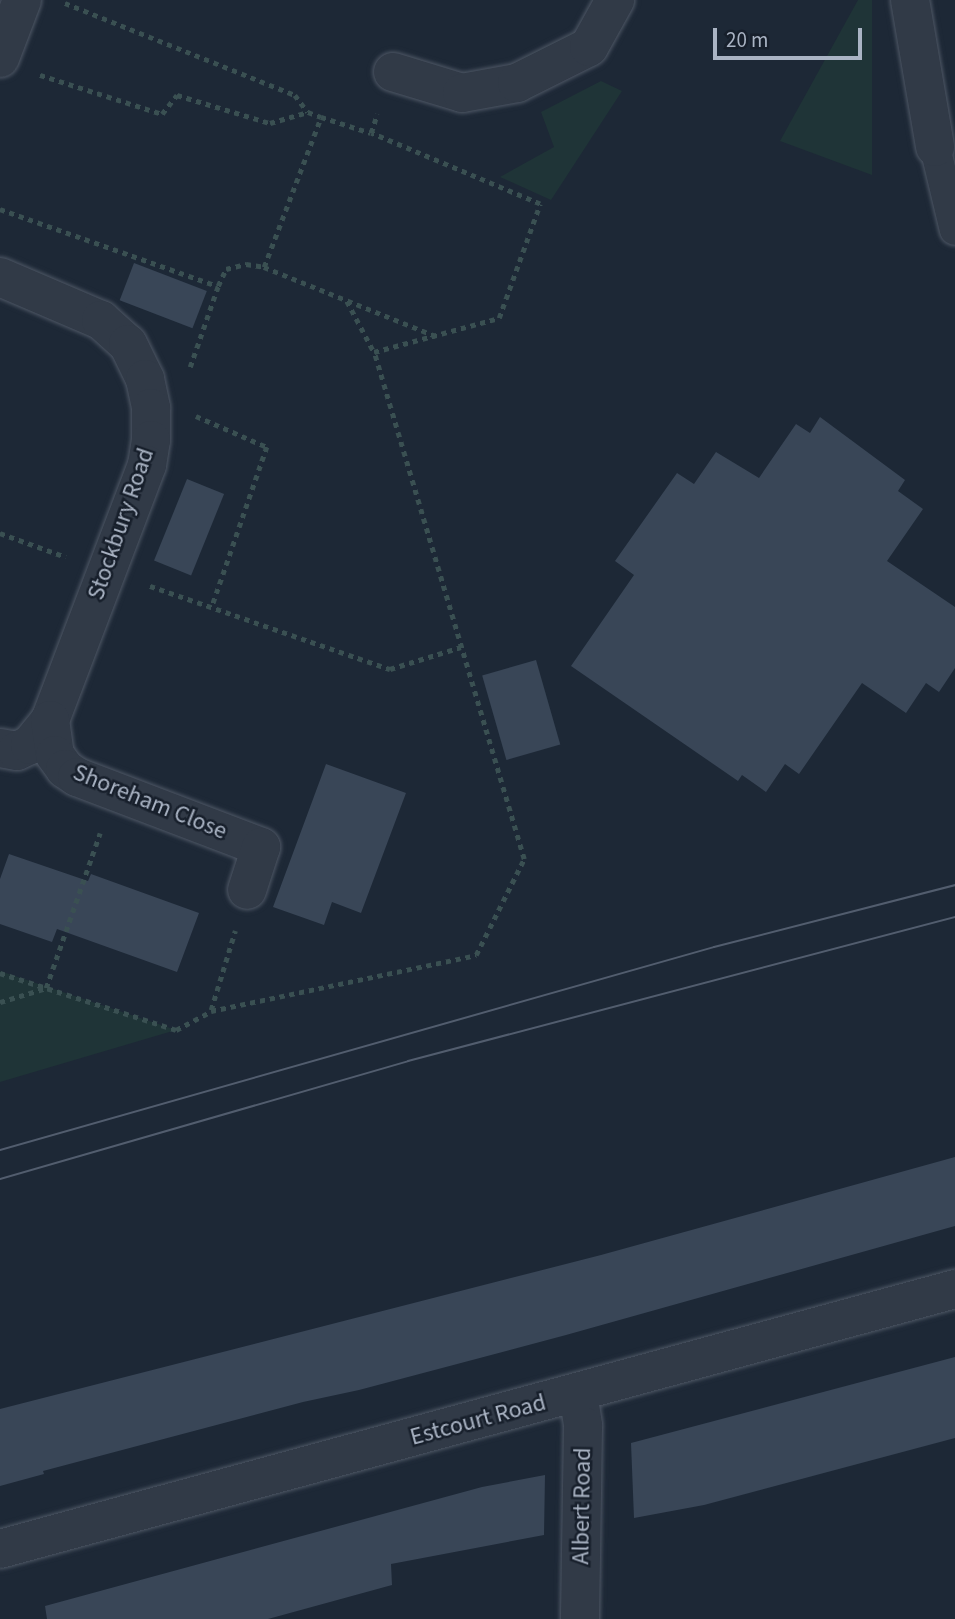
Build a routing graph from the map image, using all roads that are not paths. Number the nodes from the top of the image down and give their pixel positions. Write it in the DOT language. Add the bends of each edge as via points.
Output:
graph roads {
  1 [pos="22,0"];
  2 [pos="615,0"];
  3 [pos="910,0"];
  4 [pos="0,58"];
  5 [pos="393,72"];
  6 [pos="935,147"];
  7 [pos="955,230"];
  8 [pos="0,277"];
  9 [pos="50,720"];
  10 [pos="0,748"];
  11 [pos="247,890"];
  12 [pos="955,1289"];
  13 [pos="578,1393"];
  14 [pos="0,1549"];
  15 [pos="580,1619"];
  1 -- 4 [label="street"];
  2 -- 5 [label="street" via="589,47 517,83 462,93"];
  3 -- 6 [label="street"];
  6 -- 7 [label="lane"];
  8 -- 9 [label="street, Stockbury Road" via="101,320 128,344 145,379 151,408 146,465"];
  9 -- 10 [label="street" via="30,745 18,751"];
  9 -- 11 [label="street, Shoreham Close" via="55,755 65,769 261,847"];
  12 -- 13 [label="street, Estcourt Road"];
  13 -- 14 [label="street, Estcourt Road"];
  13 -- 15 [label="street, Albert Road" via="583,1426"];
}
